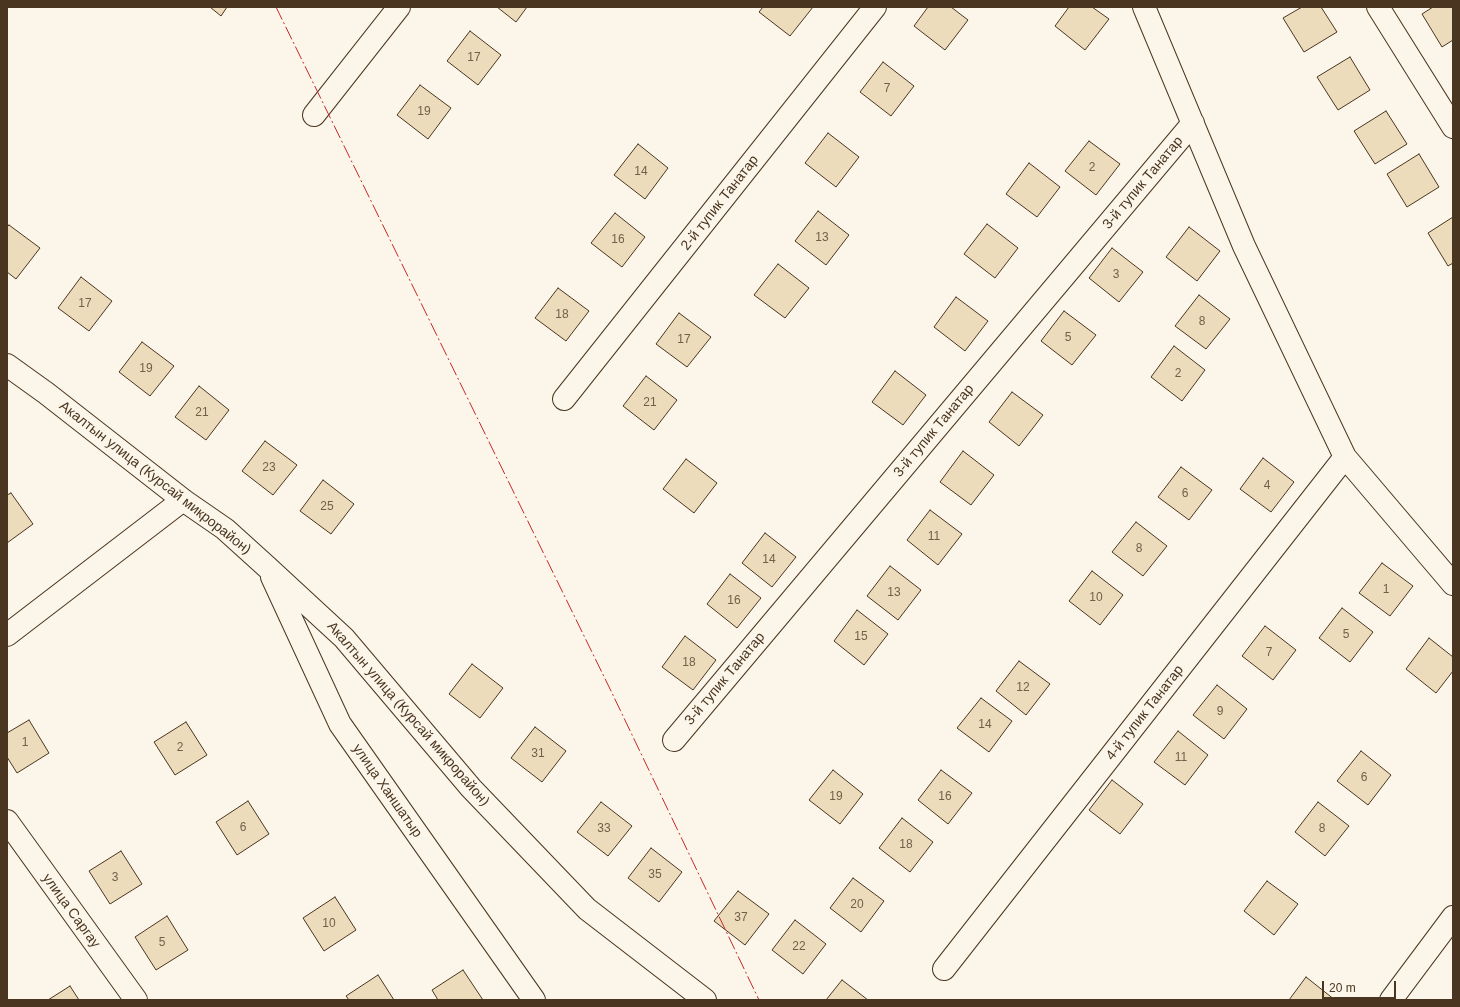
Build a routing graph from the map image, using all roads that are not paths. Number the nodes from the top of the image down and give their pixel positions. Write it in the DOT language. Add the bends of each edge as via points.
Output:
graph roads {
  1 [pos="399,7"];
  2 [pos="875,7"];
  3 [pos="1144,7"];
  4 [pos="1378,7"];
  5 [pos="314,114"];
  6 [pos="1194,123"];
  7 [pos="1453,127"];
  8 [pos="7,365"];
  9 [pos="564,399"];
  10 [pos="1346,458"];
  11 [pos="183,500"];
  12 [pos="267,567"];
  13 [pos="1453,584"];
  14 [pos="7,635"];
  15 [pos="674,740"];
  16 [pos="7,821"];
  17 [pos="1453,917"];
  18 [pos="944,970"];
  19 [pos="136,1000"];
  20 [pos="534,1000"];
  21 [pos="705,1000"];
  22 [pos="1391,1000"];
  1 -- 5 [label="street"];
  2 -- 9 [label="street, 2-й тупик Танатар"];
  3 -- 6 [label="street"];
  4 -- 7 [label="street"];
  6 -- 10 [label="street" via="1244,246"];
  6 -- 15 [label="street, 3-й тупик Танатар"];
  8 -- 11 [label="street, Акалтын улица (Курсай микрорайон)"];
  10 -- 13 [label="street"];
  10 -- 18 [label="street, 4-й тупик Танатар"];
  11 -- 12 [label="street, Акалтын улица (Курсай микрорайон)" via="225,529"];
  11 -- 14 [label="street"];
  12 -- 20 [label="street, улица Ханшатыр" via="340,724"];
  12 -- 21 [label="street, Акалтын улица (Курсай микрорайон)" via="344,638 471,788 587,909"];
  16 -- 19 [label="street, улица Саргау"];
  17 -- 22 [label="street"];
}
